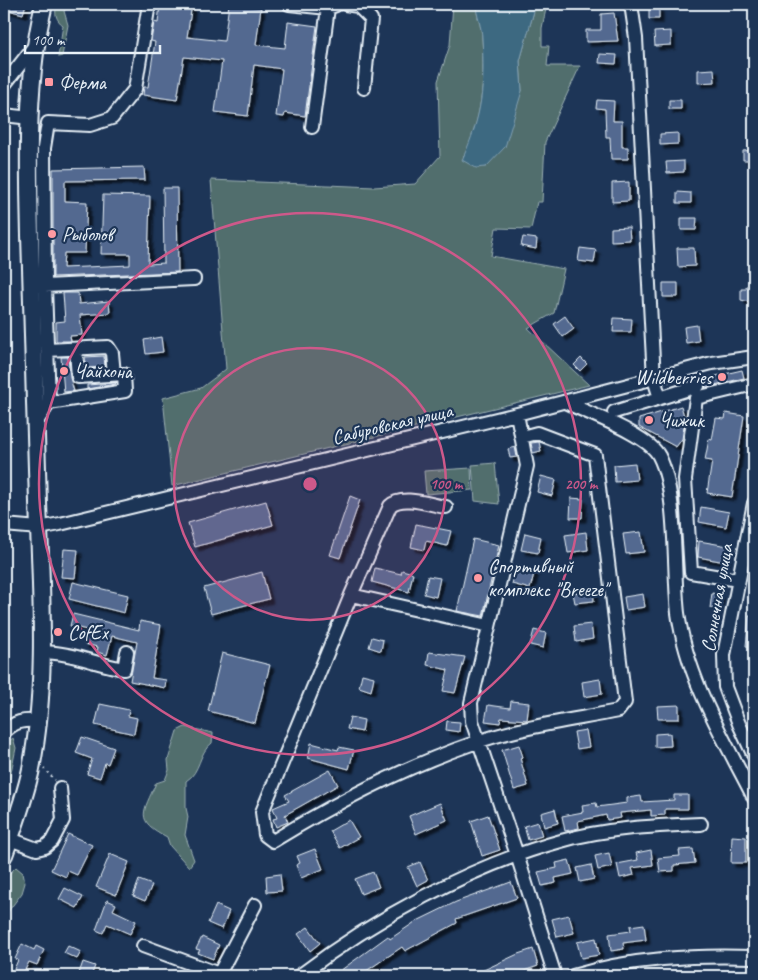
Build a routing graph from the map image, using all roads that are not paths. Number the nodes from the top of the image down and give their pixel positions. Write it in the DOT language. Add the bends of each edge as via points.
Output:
graph roads {
  1 [pos="44,4"];
  2 [pos="149,4"];
  3 [pos="289,4"];
  4 [pos="341,4"];
  5 [pos="631,4"];
  6 [pos="354,5"];
  7 [pos="328,8"];
  8 [pos="36,44"];
  9 [pos="4,86"];
  10 [pos="364,88"];
  11 [pos="4,115"];
  12 [pos="30,118"];
  13 [pos="312,127"];
  14 [pos="194,280"];
  15 [pos="38,286"];
  16 [pos="47,350"];
  17 [pos="76,350"];
  18 [pos="754,357"];
  19 [pos="114,374"];
  20 [pos="78,377"];
  21 [pos="654,379"];
  22 [pos="754,384"];
  23 [pos="698,386"];
  24 [pos="660,398"];
  25 [pos="79,399"];
  26 [pos="565,402"];
  27 [pos="49,403"];
  28 [pos="614,412"];
  29 [pos="517,414"];
  30 [pos="36,423"];
  31 [pos="522,436"];
  32 [pos="754,502"];
  33 [pos="446,507"];
  34 [pos="4,525"];
  35 [pos="39,528"];
  36 [pos="738,580"];
  37 [pos="351,595"];
  38 [pos="489,626"];
  39 [pos="41,652"];
  40 [pos="127,652"];
  41 [pos="38,721"];
  42 [pos="4,732"];
  43 [pos="479,741"];
  44 [pos="754,756"];
  45 [pos="60,788"];
  46 [pos="754,798"];
  47 [pos="701,824"];
  48 [pos="10,839"];
  49 [pos="4,855"];
  50 [pos="518,855"];
  51 [pos="255,905"];
  52 [pos="143,946"];
  53 [pos="754,956"];
  54 [pos="219,975"];
  55 [pos="299,976"];
  56 [pos="555,976"];
  57 [pos="573,976"];
  1 -- 8 [label="main road"];
  2 -- 15 [label="street" via="134,89 112,118 90,125 48,122"];
  3 -- 7 [label="street"];
  4 -- 7 [label="street"];
  5 -- 21 [label="street" via="636,38"];
  6 -- 10 [label="street" via="371,19"];
  7 -- 13 [label="street"];
  8 -- 9 [label="street"];
  8 -- 12 [label="main road"];
  11 -- 12 [label="street"];
  12 -- 15 [label="main road"];
  14 -- 15 [label="street"];
  15 -- 16 [label="street"];
  15 -- 30 [label="main road"];
  16 -- 17 [label="street"];
  16 -- 27 [label="street"];
  17 -- 19 [label="street" via="108,348 112,352"];
  17 -- 20 [label="street"];
  18 -- 21 [label="street, Сабуровская улица" via="712,363"];
  19 -- 20 [label="street"];
  19 -- 25 [label="street" via="124,374 125,391"];
  20 -- 25 [label="street"];
  21 -- 24 [label="street"];
  21 -- 26 [label="street, Сабуровская улица"];
  22 -- 36 [label="street" via="696,398 685,479 691,572"];
  23 -- 24 [label="street"];
  24 -- 28 [label="street"];
  25 -- 27 [label="street"];
  26 -- 29 [label="street, Сабуровская улица"];
  26 -- 46 [label="street" via="641,438 659,455 670,495 678,614 685,645 695,679"];
  27 -- 30 [label="street"];
  29 -- 31 [label="street"];
  29 -- 35 [label="street, Сабуровская улица"];
  30 -- 35 [label="main road"];
  31 -- 38 [label="street" via="527,466"];
  31 -- 43 [label="street" via="537,434 595,455 625,702 618,711"];
  32 -- 36 [label="street, Солнечная улица"];
  33 -- 37 [label="street" via="395,501"];
  34 -- 35 [label="street, Сабуровская улица"];
  35 -- 39 [label="main road"];
  36 -- 44 [label="street, Солнечная улица" via="724,655 725,687"];
  37 -- 38 [label="street"];
  37 -- 43 [label="street" via="262,812 266,835 273,841 388,777"];
  38 -- 43 [label="street" via="471,703 472,721"];
  39 -- 40 [label="street" via="59,652 124,669"];
  39 -- 41 [label="main road"];
  41 -- 42 [label="street" via="23,720"];
  41 -- 48 [label="main road" via="22,803"];
  43 -- 50 [label="street"];
  45 -- 48 [label="street" via="63,820 52,841 37,849"];
  47 -- 50 [label="street" via="615,830 562,840"];
  48 -- 49 [label="main road"];
  50 -- 55 [label="street" via="384,918"];
  50 -- 56 [label="street"];
  51 -- 54 [label="street"];
  52 -- 54 [label="street"];
  53 -- 57 [label="street" via="676,957 632,962"];
}
